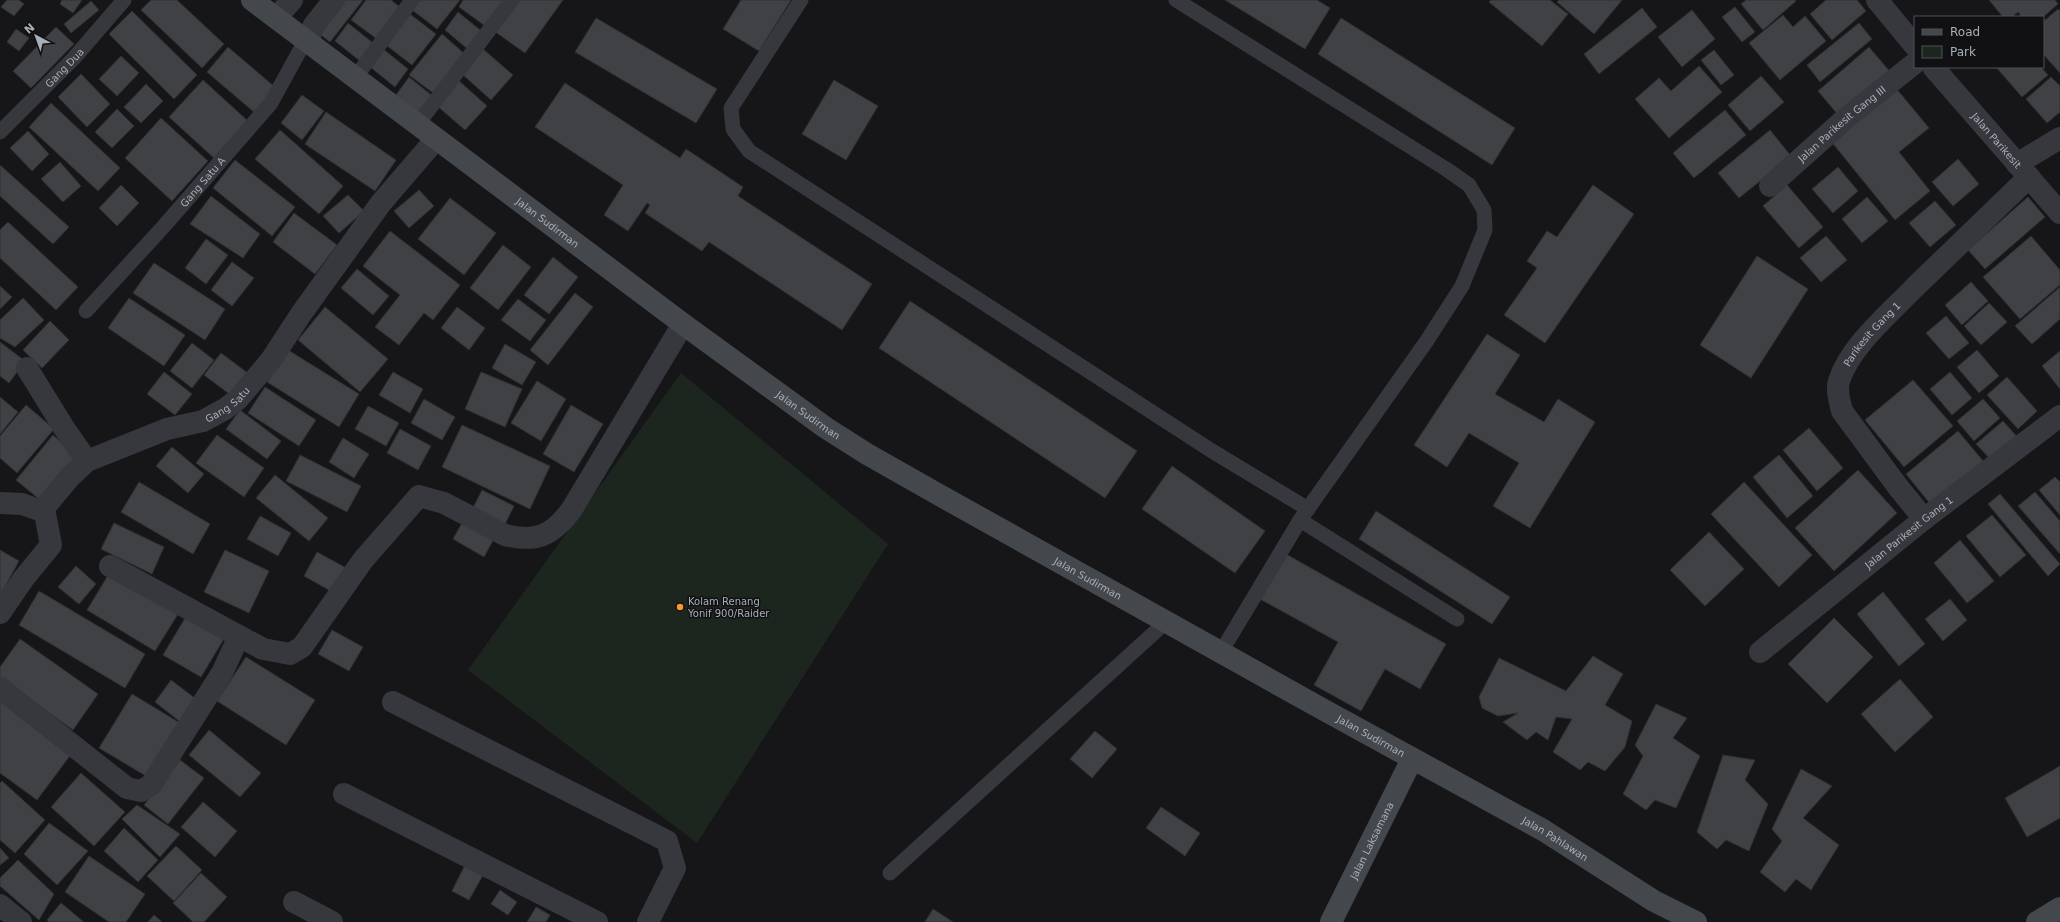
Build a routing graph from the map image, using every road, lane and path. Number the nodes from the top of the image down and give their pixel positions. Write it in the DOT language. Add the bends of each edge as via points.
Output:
graph roads {
  1 [pos="124,0"];
  2 [pos="252,0"];
  3 [pos="292,0"];
  4 [pos="334,0"];
  5 [pos="412,0"];
  6 [pos="512,0"];
  7 [pos="801,0"];
  8 [pos="1176,0"];
  9 [pos="1877,0"];
  10 [pos="276,18"];
  11 [pos="306,42"];
  12 [pos="1914,45"];
  13 [pos="1914,64"];
  14 [pos="1934,68"];
  15 [pos="355,78"];
  16 [pos="417,125"];
  17 [pos="0,132"];
  18 [pos="2060,138"];
  19 [pos="436,139"];
  20 [pos="2023,170"];
  21 [pos="1770,186"];
  22 [pos="2060,213"];
  23 [pos="86,311"];
  24 [pos="683,324"];
  25 [pos="27,368"];
  26 [pos="2060,416"];
  27 [pos="87,461"];
  28 [pos="0,503"];
  29 [pos="44,508"];
  30 [pos="1304,515"];
  31 [pos="1924,519"];
  32 [pos="110,566"];
  33 [pos="0,612"];
  34 [pos="1457,619"];
  35 [pos="1166,622"];
  36 [pos="239,636"];
  37 [pos="1221,652"];
  38 [pos="1760,652"];
  39 [pos="0,688"];
  40 [pos="393,702"];
  41 [pos="1412,759"];
  42 [pos="344,794"];
  43 [pos="890,873"];
  44 [pos="294,902"];
  45 [pos="0,905"];
  46 [pos="2060,908"];
  47 [pos="21,922"];
  48 [pos="332,922"];
  49 [pos="597,922"];
  50 [pos="648,922"];
  51 [pos="1331,922"];
  52 [pos="1696,922"];
  53 [pos="2037,922"];
  1 -- 17 [label="lane, Gang Dua" via="74,58"];
  2 -- 10 [label="main road, Jalan Sudirman"];
  3 -- 10 [label="street"];
  4 -- 11 [label="street" via="314,25"];
  5 -- 15 [label="lane"];
  6 -- 16 [label="lane"];
  7 -- 30 [label="lane" via="731,108 733,130 749,151 1212,451"];
  8 -- 30 [label="lane" via="1446,169 1469,185 1484,210 1485,230 1462,286 1426,342"];
  9 -- 12 [label="street"];
  10 -- 11 [label="main road, Jalan Sudirman"];
  11 -- 15 [label="main road, Jalan Sudirman"];
  11 -- 23 [label="lane, Gang Satu A" via="271,103"];
  13 -- 21 [label="street, Jalan Parikesit Gang III" via="1846,118"];
  14 -- 20 [label="street, Jalan Parikesit"];
  15 -- 16 [label="main road, Jalan Sudirman"];
  16 -- 19 [label="main road, Jalan Sudirman"];
  18 -- 20 [label="street, Parikesit Gang 1"];
  19 -- 24 [label="main road, Jalan Sudirman"];
  19 -- 27 [label="street, Gang Satu" via="381,203 271,360 238,399 203,421 167,429"];
  20 -- 22 [label="street, Jalan Parikesit"];
  20 -- 31 [label="street, Parikesit Gang 1" via="1961,241 1858,347 1839,383 1838,398 1842,411"];
  24 -- 35 [label="main road, Jalan Sudirman" via="783,398 867,454"];
  24 -- 36 [label="street" via="576,502 558,527 538,537 515,537 444,503 419,496 363,560 299,649 290,654 277,652 264,649"];
  25 -- 27 [label="street"];
  26 -- 31 [label="street, Jalan Parikesit Gang 1"];
  27 -- 29 [label="street, Gang Satu"];
  28 -- 29 [label="street"];
  29 -- 33 [label="street" via="51,545"];
  30 -- 34 [label="lane"];
  30 -- 37 [label="lane"];
  31 -- 38 [label="street, Jalan Parikesit Gang 1"];
  32 -- 36 [label="street"];
  35 -- 37 [label="main road, Jalan Sudirman"];
  35 -- 43 [label="lane"];
  36 -- 39 [label="street" via="226,666 194,719 151,785 141,791 127,788"];
  37 -- 41 [label="main road, Jalan Sudirman"];
  40 -- 50 [label="street" via="667,841 675,868"];
  41 -- 51 [label="main road, Jalan Laksamana"];
  41 -- 52 [label="main road, Jalan Pahlawan" via="1543,830 1654,901"];
  42 -- 49 [label="street"];
  44 -- 48 [label="street"];
  45 -- 47 [label="street"];
  46 -- 53 [label="main road"];
}
